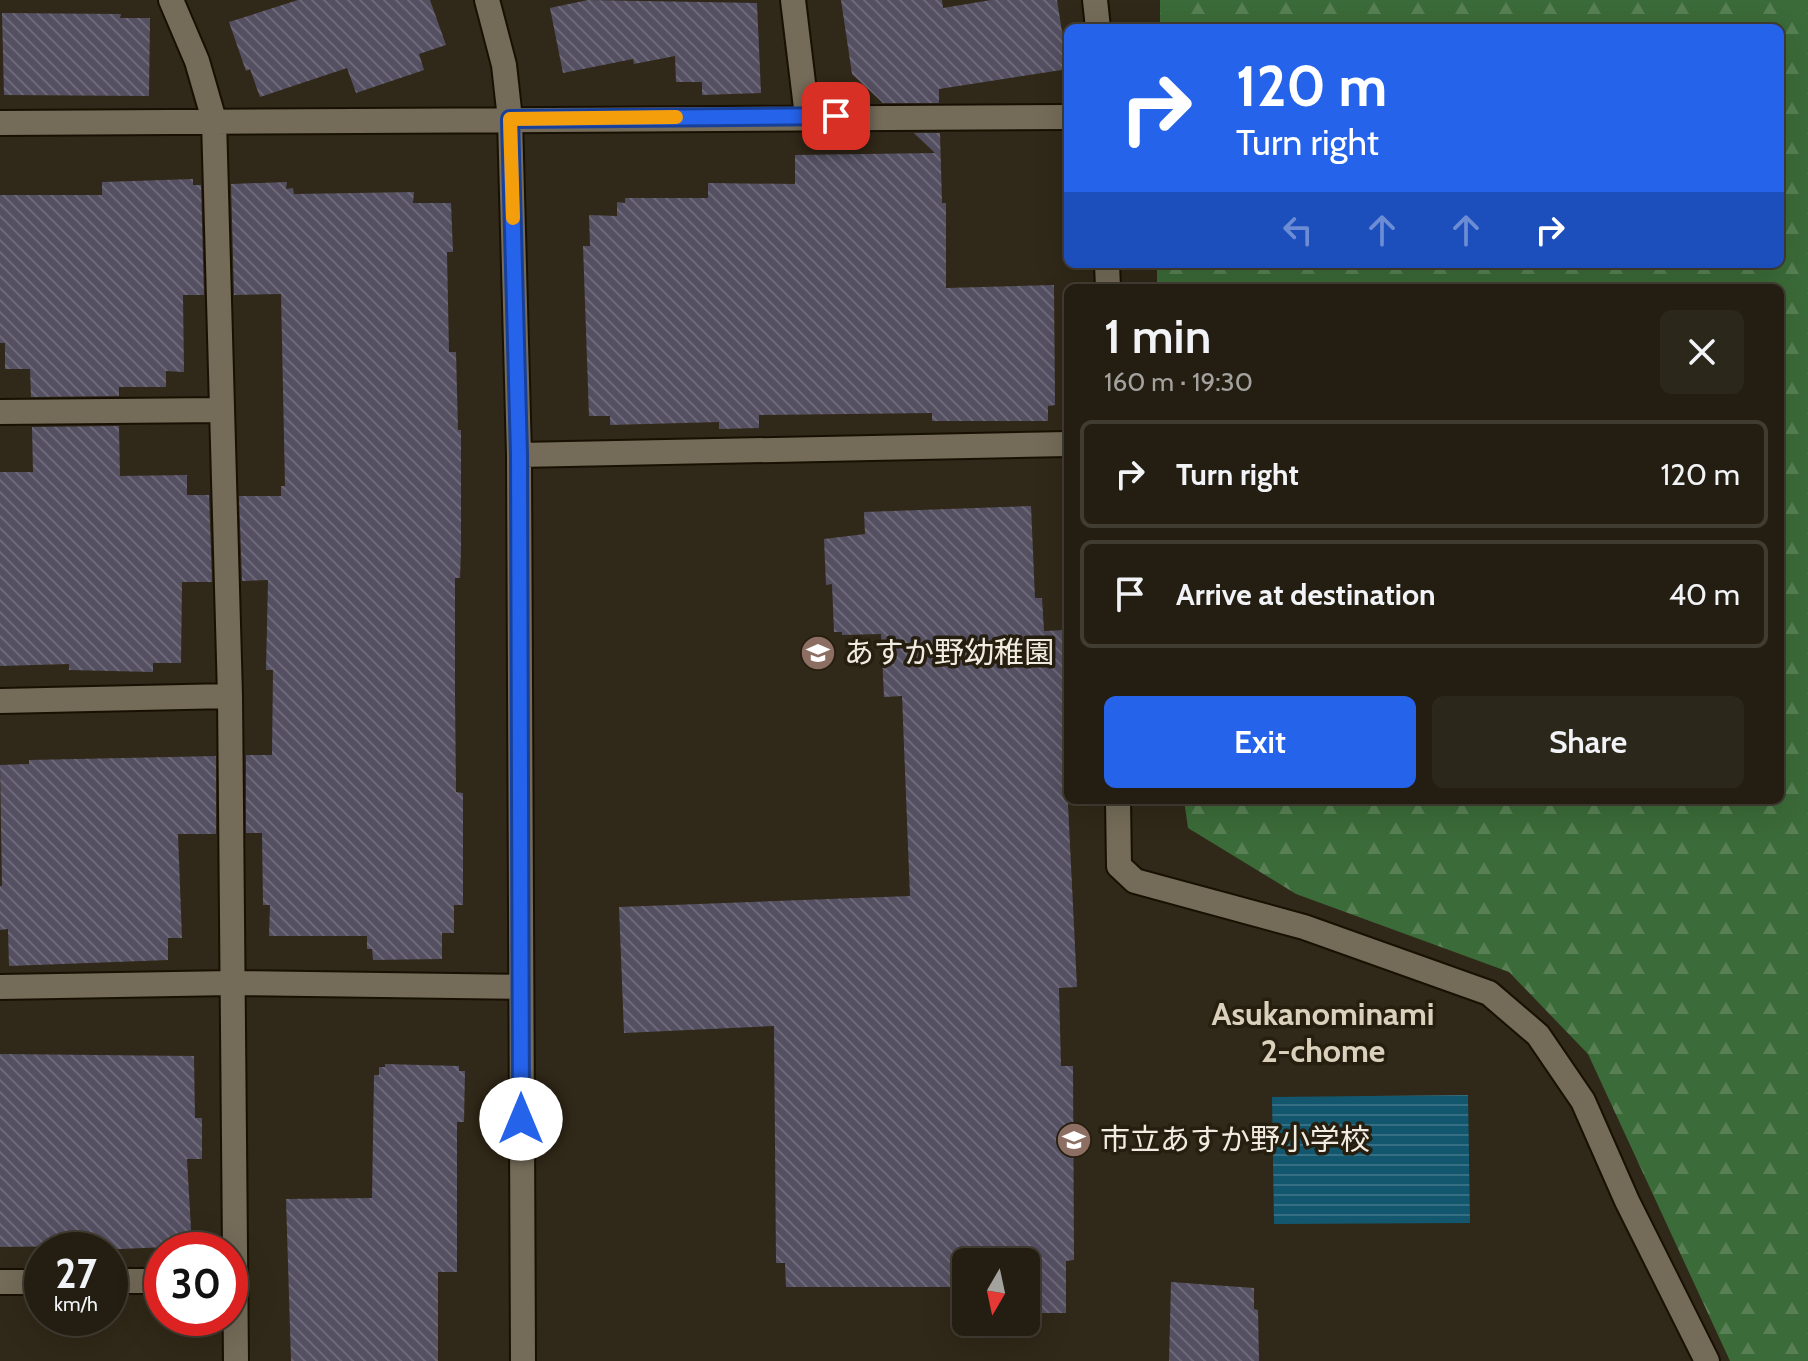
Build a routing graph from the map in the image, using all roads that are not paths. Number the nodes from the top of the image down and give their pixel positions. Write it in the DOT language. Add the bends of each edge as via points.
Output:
graph roads {
  1 [pos="171,0"];
  2 [pos="487,0"];
  3 [pos="793,0"];
  4 [pos="1095,0"];
  5 [pos="1098,24"];
  6 [pos="807,116"];
  7 [pos="1064,117"];
  8 [pos="510,119"];
  9 [pos="214,120"];
  10 [pos="0,123"];
  11 [pos="222,410"];
  12 [pos="0,412"];
  13 [pos="1064,444"];
  14 [pos="519,455"];
  15 [pos="230,696"];
  16 [pos="0,701"];
  17 [pos="1118,804"];
  18 [pos="233,983"];
  19 [pos="0,987"];
  20 [pos="520,987"];
  21 [pos="232,1232"];
  22 [pos="0,1282"];
  23 [pos="24,1282"];
  24 [pos="235,1336"];
  25 [pos="236,1361"];
  26 [pos="523,1361"];
  27 [pos="1707,1361"];
  1 -- 9 [label="street"];
  2 -- 8 [label="street" via="504,65"];
  3 -- 6 [label="street"];
  4 -- 5 [label="street"];
  6 -- 7 [label="street"];
  6 -- 8 [label="street"];
  8 -- 9 [label="street"];
  8 -- 14 [label="street"];
  9 -- 10 [label="street"];
  9 -- 11 [label="street"];
  11 -- 12 [label="street"];
  11 -- 15 [label="street"];
  13 -- 14 [label="street"];
  14 -- 20 [label="street"];
  15 -- 16 [label="street"];
  15 -- 18 [label="street"];
  17 -- 27 [label="street" via="1119,866 1135,881 1304,927 1489,993 1538,1035 1583,1101"];
  18 -- 19 [label="street"];
  18 -- 20 [label="street"];
  18 -- 21 [label="street"];
  20 -- 26 [label="street"];
  22 -- 23 [label="street"];
  24 -- 25 [label="street"];
}
